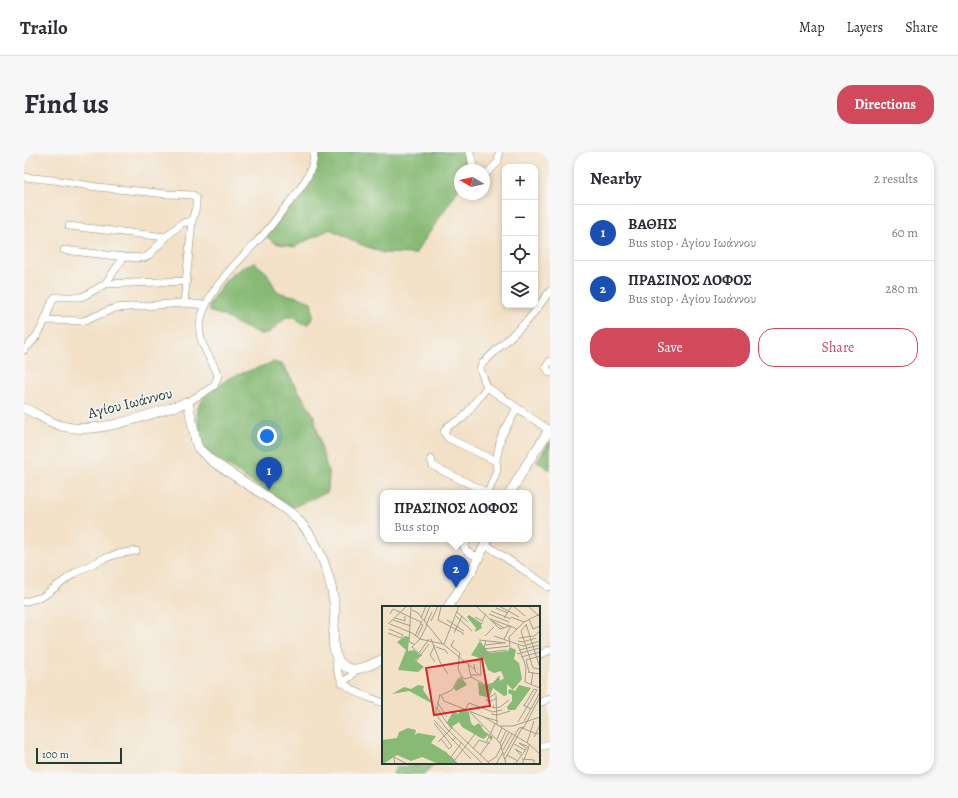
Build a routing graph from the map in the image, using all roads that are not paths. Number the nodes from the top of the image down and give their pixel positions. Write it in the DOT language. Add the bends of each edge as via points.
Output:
graph roads {
  1 [pos="314,152"];
  2 [pos="470,152"];
  3 [pos="499,152"];
  4 [pos="473,164"];
  5 [pos="490,170"];
  6 [pos="24,177"];
  7 [pos="192,220"];
  8 [pos="69,226"];
  9 [pos="166,237"];
  10 [pos="64,250"];
  11 [pos="124,257"];
  12 [pos="186,280"];
  13 [pos="105,284"];
  14 [pos="550,291"];
  15 [pos="184,304"];
  16 [pos="205,305"];
  17 [pos="46,320"];
  18 [pos="24,350"];
  19 [pos="550,361"];
  20 [pos="550,373"];
  21 [pos="486,387"];
  22 [pos="188,402"];
  23 [pos="24,408"];
  24 [pos="517,408"];
  25 [pos="550,429"];
  26 [pos="431,459"];
  27 [pos="496,460"];
  28 [pos="482,490"];
  29 [pos="489,490"];
  30 [pos="512,490"];
  31 [pos="466,542"];
  32 [pos="487,542"];
  33 [pos="136,551"];
  34 [pos="479,558"];
  35 [pos="549,587"];
  36 [pos="24,602"];
  37 [pos="449,606"];
  38 [pos="550,650"];
  39 [pos="540,655"];
  40 [pos="336,657"];
  41 [pos="382,659"];
  42 [pos="356,669"];
  43 [pos="342,682"];
  44 [pos="550,698"];
  45 [pos="540,703"];
  46 [pos="382,704"];
  47 [pos="550,744"];
  48 [pos="540,746"];
  1 -- 16 [label="street" via="310,173 296,194 220,282"];
  2 -- 4 [label="street"];
  3 -- 5 [label="street" via="498,162"];
  6 -- 7 [label="street" via="97,187 193,195 196,203"];
  7 -- 9 [label="street" via="182,223"];
  7 -- 12 [label="street"];
  8 -- 9 [label="street"];
  9 -- 11 [label="street" via="144,258"];
  10 -- 11 [label="street"];
  11 -- 13 [label="street"];
  12 -- 13 [label="street"];
  12 -- 15 [label="street"];
  13 -- 17 [label="street" via="82,297 55,297"];
  14 -- 21 [label="street" via="529,320 481,366"];
  15 -- 16 [label="street"];
  15 -- 17 [label="street" via="115,308 84,321"];
  16 -- 22 [label="street" via="200,334 218,376 214,386"];
  17 -- 18 [label="street" via="36,338"];
  19 -- 20 [label="street" via="546,367"];
  21 -- 24 [label="street"];
  21 -- 27 [label="street" via="463,418 448,426 444,432 448,438"];
  22 -- 23 [label="street, Αγίου Ιωάννου" via="92,428 65,427"];
  22 -- 40 [label="street, Αγίου Ιωάννου" via="196,442 202,453 282,506 294,516 313,540 321,555 335,602"];
  24 -- 25 [label="street"];
  24 -- 27 [label="street" via="501,437"];
  25 -- 30 [label="street"];
  26 -- 28 [label="street" via="433,466"];
  27 -- 29 [label="street" via="497,470"];
  31 -- 34 [label="street" via="464,547 466,551"];
  32 -- 34 [label="street"];
  32 -- 35 [label="street"];
  33 -- 36 [label="street" via="103,559 76,572 42,597"];
  34 -- 37 [label="street"];
  38 -- 39 [label="street"];
  40 -- 42 [label="street" via="346,667"];
  40 -- 43 [label="street" via="337,673"];
  41 -- 42 [label="street"];
  42 -- 43 [label="street"];
  43 -- 46 [label="street"];
  44 -- 45 [label="street"];
  47 -- 48 [label="street"];
}
